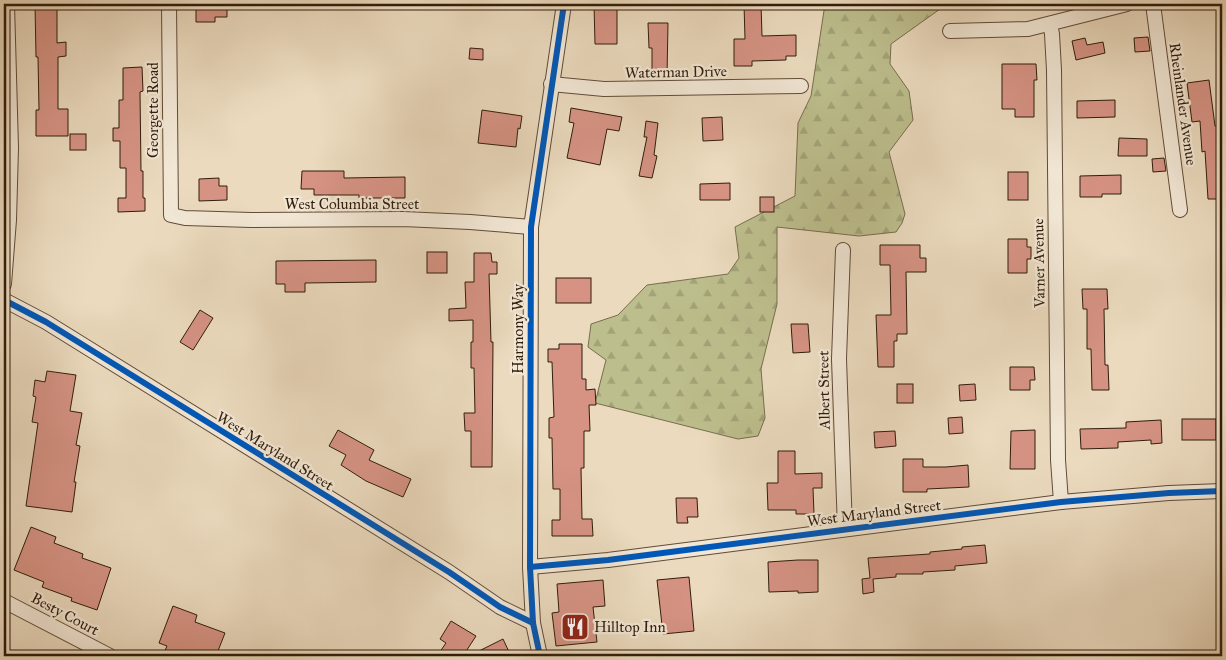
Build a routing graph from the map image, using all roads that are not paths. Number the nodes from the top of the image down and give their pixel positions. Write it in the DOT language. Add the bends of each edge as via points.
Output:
graph roads {
  1 [pos="7,4"];
  2 [pos="169,4"];
  3 [pos="564,4"];
  4 [pos="1127,4"];
  5 [pos="1153,4"];
  6 [pos="1050,24"];
  7 [pos="950,30"];
  8 [pos="551,84"];
  9 [pos="801,86"];
  10 [pos="1180,210"];
  11 [pos="172,215"];
  12 [pos="531,227"];
  13 [pos="843,250"];
  14 [pos="4,284"];
  15 [pos="4,300"];
  16 [pos="1222,491"];
  17 [pos="1061,502"];
  18 [pos="845,529"];
  19 [pos="530,567"];
  20 [pos="4,600"];
  21 [pos="532,623"];
  22 [pos="110,656"];
  23 [pos="540,656"];
  1 -- 14 [label="street" via="11,148"];
  2 -- 11 [label="street, Georgette Road"];
  3 -- 8 [label="street, Harmony Way"];
  4 -- 6 [label="street"];
  5 -- 10 [label="street, Rheinlander Avenue"];
  6 -- 7 [label="street" via="1028,29"];
  6 -- 17 [label="street, Varner Avenue" via="1054,70"];
  8 -- 9 [label="street, Waterman Drive" via="604,89"];
  8 -- 12 [label="street, Harmony Way"];
  11 -- 12 [label="street, West Columbia Street" via="251,220 404,219"];
  12 -- 19 [label="street, Harmony Way"];
  13 -- 18 [label="street, Albert Street" via="839,359"];
  15 -- 21 [label="street, West Maryland Street" via="46,322 500,607"];
  16 -- 17 [label="street, West Maryland Street"];
  17 -- 18 [label="street, West Maryland Street"];
  18 -- 19 [label="street, West Maryland Street"];
  19 -- 21 [label="street, Harmony Way"];
  20 -- 22 [label="street, Besty Court"];
  21 -- 23 [label="street, Harmony Way"];
}
